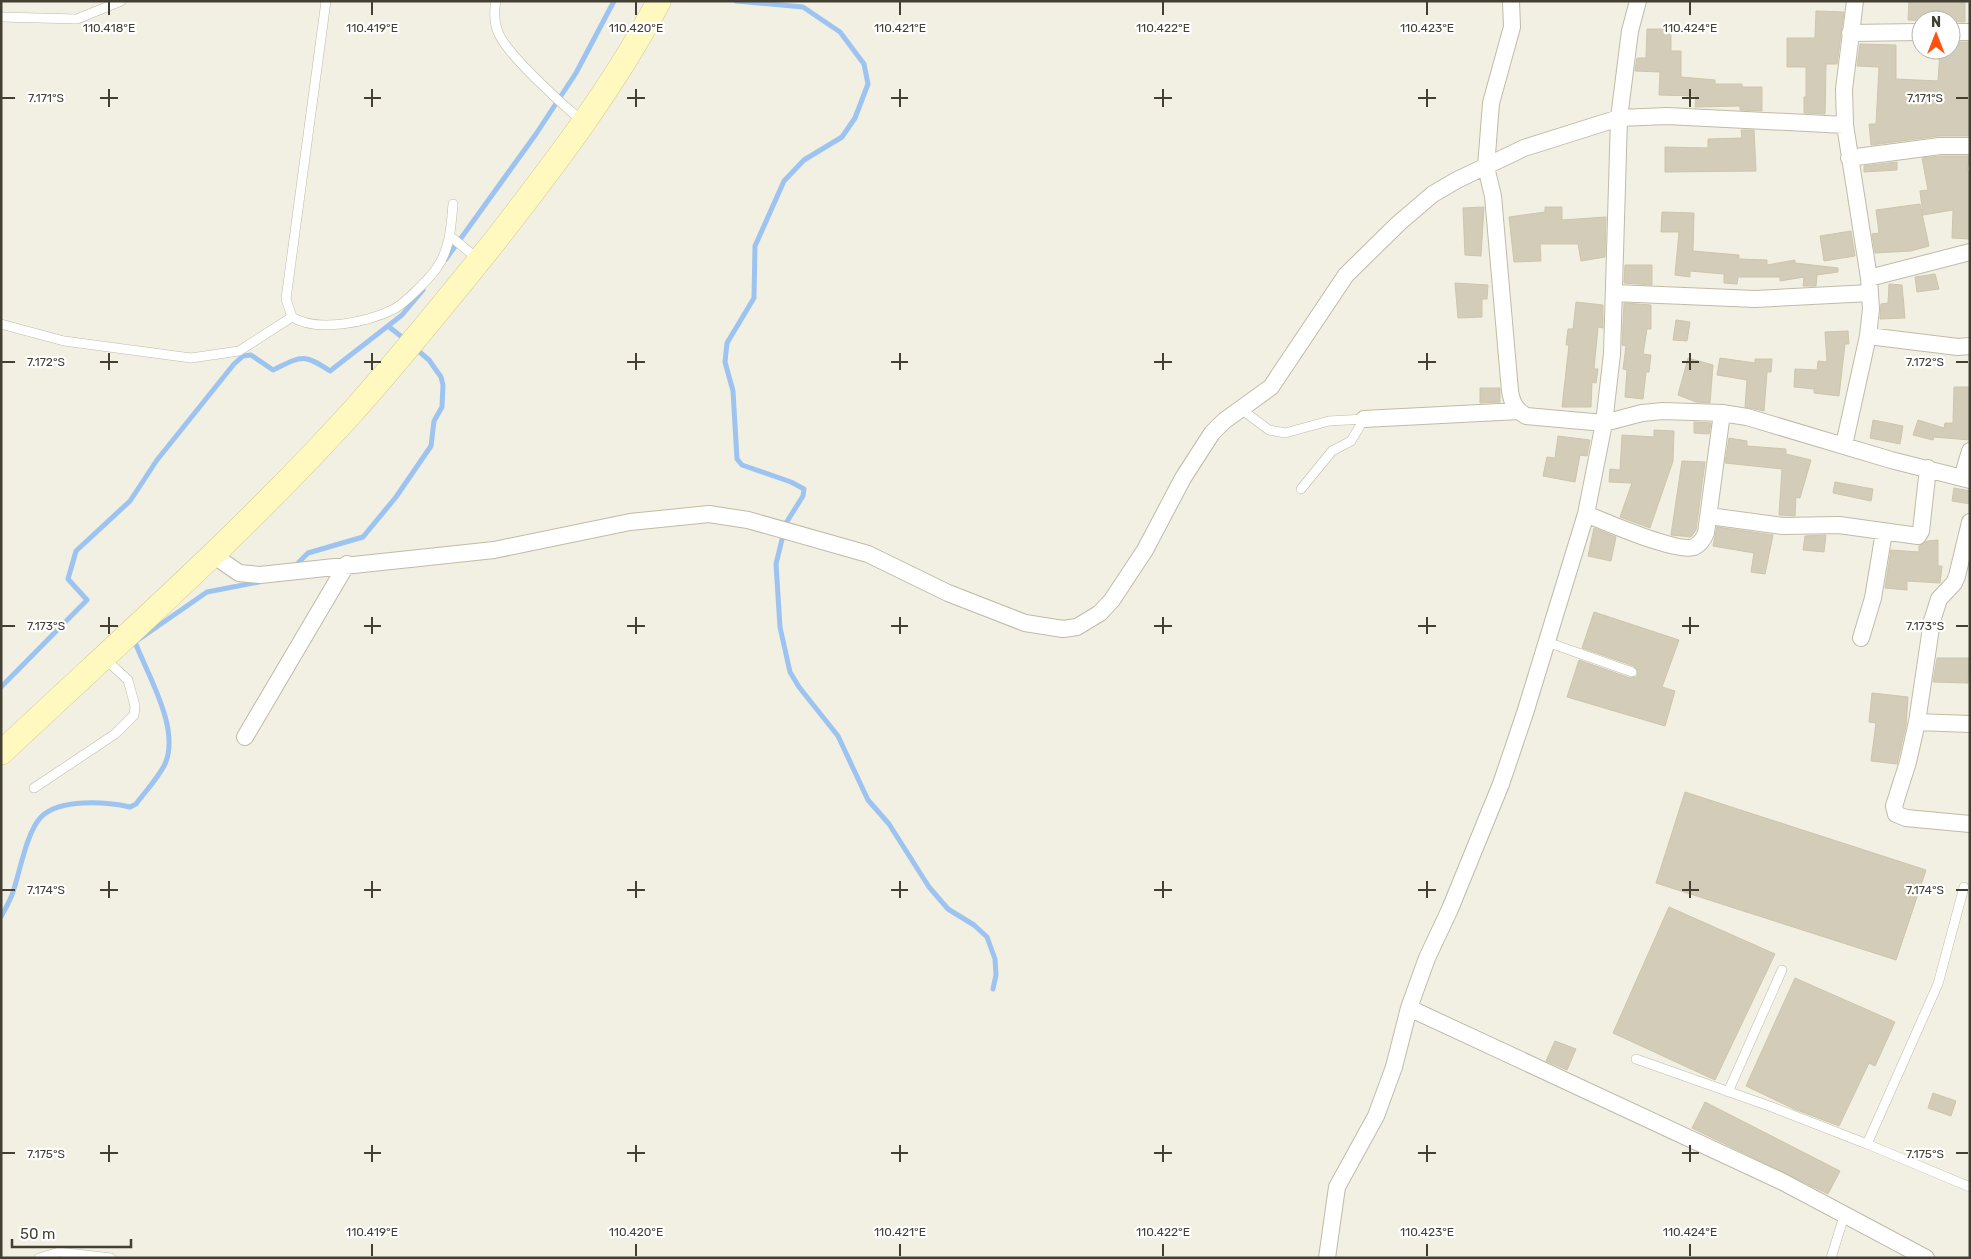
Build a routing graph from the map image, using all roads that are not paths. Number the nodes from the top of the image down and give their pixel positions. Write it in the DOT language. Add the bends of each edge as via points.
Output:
graph roads {
  1 [pos="121,1"];
  2 [pos="326,1"];
  3 [pos="496,1"];
  4 [pos="659,1"];
  5 [pos="1511,1"];
  6 [pos="1638,1"];
  7 [pos="1855,1"];
  8 [pos="1,16"];
  9 [pos="1911,32"];
  10 [pos="1850,33"];
  11 [pos="1619,118"];
  12 [pos="585,123"];
  13 [pos="1846,125"];
  14 [pos="1970,146"];
  15 [pos="1849,158"];
  16 [pos="1486,167"];
  17 [pos="453,204"];
  18 [pos="450,236"];
  19 [pos="1970,252"];
  20 [pos="480,260"];
  21 [pos="1870,286"];
  22 [pos="1614,293"];
  23 [pos="292,317"];
  24 [pos="1,324"];
  25 [pos="1868,336"];
  26 [pos="1970,346"];
  27 [pos="1241,409"];
  28 [pos="1519,411"];
  29 [pos="1722,413"];
  30 [pos="1364,419"];
  31 [pos="1604,424"];
  32 [pos="1844,445"];
  33 [pos="1970,451"];
  34 [pos="1928,468"];
  35 [pos="1966,479"];
  36 [pos="1301,489"];
  37 [pos="1586,514"];
  38 [pos="1709,516"];
  39 [pos="1970,522"];
  40 [pos="1884,532"];
  41 [pos="214,555"];
  42 [pos="347,564"];
  43 [pos="1861,638"];
  44 [pos="1547,642"];
  45 [pos="105,658"];
  46 [pos="1632,672"];
  47 [pos="1917,722"];
  48 [pos="1970,724"];
  49 [pos="245,737"];
  50 [pos="1,753"];
  51 [pos="34,788"];
  52 [pos="1970,824"];
  53 [pos="1964,887"];
  54 [pos="1782,970"];
  55 [pos="1409,1008"];
  56 [pos="1636,1059"];
  57 [pos="1728,1092"];
  58 [pos="1866,1144"];
  59 [pos="1970,1187"];
  60 [pos="1845,1213"];
  61 [pos="39,1258"];
  62 [pos="111,1258"];
  63 [pos="1328,1258"];
  64 [pos="1831,1258"];
  65 [pos="1926,1258"];
  1 -- 8 [label="lane" via="77,19"];
  2 -- 23 [label="lane" via="286,299"];
  3 -- 12 [label="lane" via="497,32 505,44 554,96"];
  4 -- 12 [label="street"];
  5 -- 16 [label="street" via="1512,27 1491,103"];
  6 -- 11 [label="street" via="1630,31"];
  7 -- 10 [label="street"];
  9 -- 10 [label="street"];
  10 -- 13 [label="street" via="1844,89"];
  11 -- 13 [label="street" via="1667,116"];
  11 -- 16 [label="street" via="1524,148"];
  11 -- 22 [label="street"];
  12 -- 20 [label="street"];
  13 -- 15 [label="street"];
  14 -- 15 [label="street" via="1931,147"];
  15 -- 21 [label="street"];
  16 -- 27 [label="street" via="1433,194 1364,256 1330,297 1271,387"];
  16 -- 28 [label="street" via="1493,196 1510,391"];
  17 -- 18 [label="lane"];
  18 -- 20 [label="lane"];
  18 -- 23 [label="lane" via="436,270 395,308 338,326 301,323"];
  19 -- 21 [label="street"];
  20 -- 41 [label="street" via="355,409"];
  21 -- 22 [label="street" via="1755,299"];
  21 -- 25 [label="street"];
  22 -- 31 [label="street" via="1612,354"];
  23 -- 24 [label="lane" via="239,351 191,358 64,341"];
  25 -- 26 [label="street"];
  25 -- 32 [label="street"];
  27 -- 30 [label="lane" via="1269,430 1284,433 1329,421"];
  27 -- 42 [label="street" via="1224,420 1202,447 1145,550 1112,600 1100,613 1076,627 1063,629 1025,623 948,593 868,554 725,516 646,520 494,550"];
  28 -- 30 [label="street"];
  28 -- 31 [label="street" via="1526,416"];
  29 -- 31 [label="street" via="1663,411 1642,413"];
  29 -- 32 [label="street"];
  29 -- 38 [label="street"];
  30 -- 36 [label="lane" via="1352,441 1332,451"];
  31 -- 37 [label="street"];
  32 -- 34 [label="street"];
  33 -- 35 [label="street"];
  34 -- 35 [label="street"];
  34 -- 40 [label="street" via="1920,535"];
  37 -- 38 [label="street" via="1685,548 1694,547 1703,540"];
  37 -- 44 [label="street"];
  38 -- 40 [label="street" via="1777,526 1839,525"];
  39 -- 47 [label="street" via="1957,576 1939,599 1932,621"];
  40 -- 43 [label="street" via="1873,598"];
  41 -- 42 [label="street" via="229,568 249,575"];
  41 -- 45 [label="street"];
  42 -- 49 [label="street"];
  44 -- 46 [label="lane"];
  44 -- 55 [label="street" via="1501,784"];
  45 -- 50 [label="street"];
  45 -- 51 [label="lane" via="128,680 135,706 134,715 115,734"];
  47 -- 48 [label="street"];
  47 -- 52 [label="street" via="1894,810 1900,817"];
  53 -- 58 [label="lane" via="1938,984"];
  54 -- 57 [label="lane"];
  55 -- 60 [label="street"];
  55 -- 63 [label="street" via="1394,1067 1376,1116 1337,1187"];
  56 -- 57 [label="lane"];
  57 -- 58 [label="lane"];
  58 -- 59 [label="lane"];
  60 -- 64 [label="lane"];
  60 -- 65 [label="street"];
  61 -- 62 [label="lane" via="59,1252"];
}
